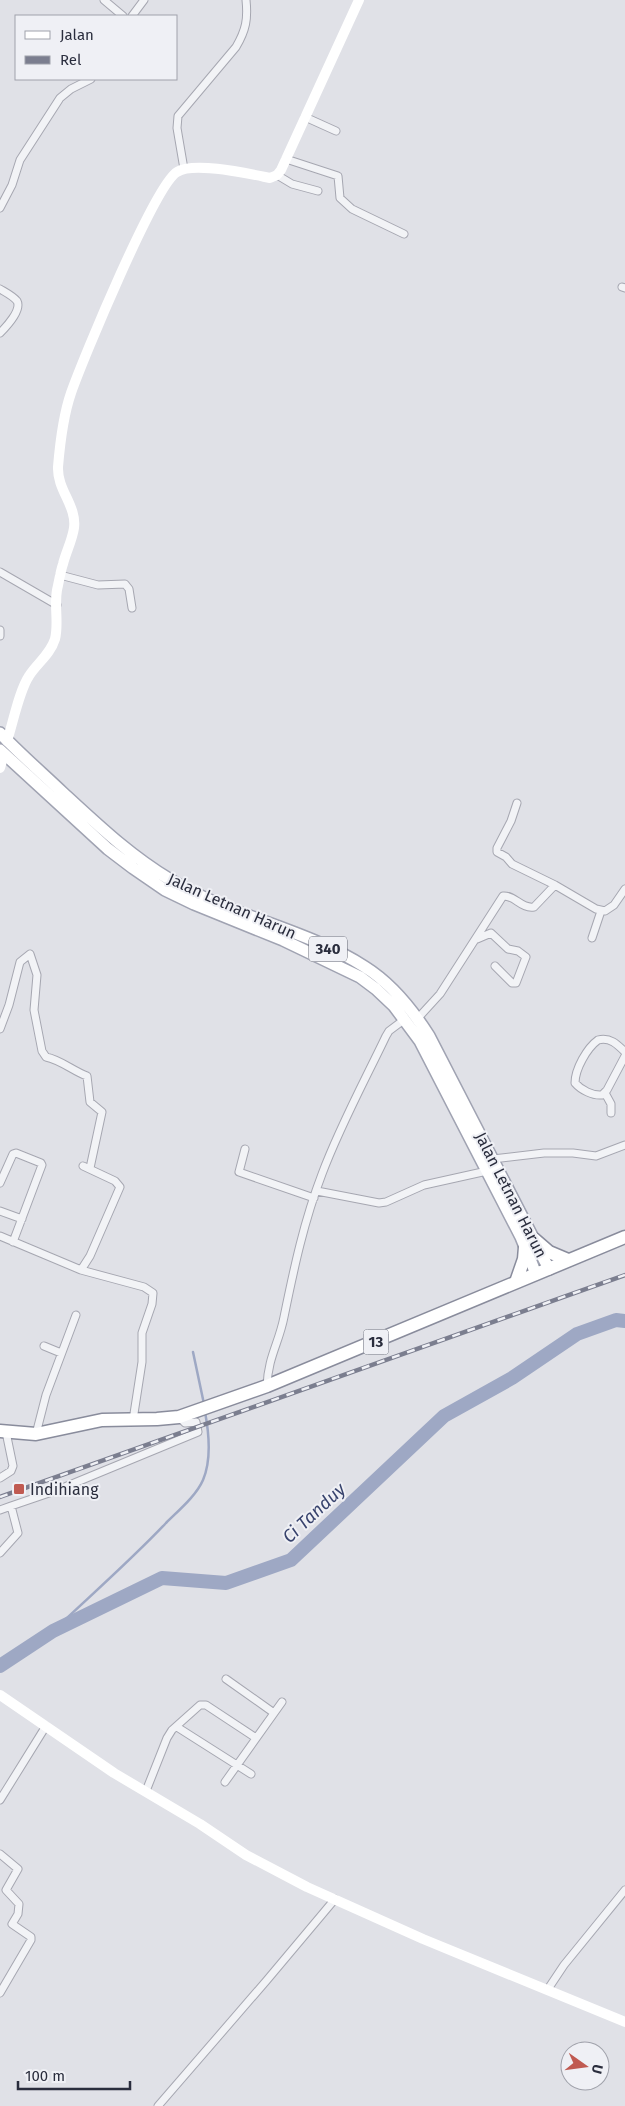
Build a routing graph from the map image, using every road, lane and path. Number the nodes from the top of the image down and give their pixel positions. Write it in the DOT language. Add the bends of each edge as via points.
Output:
graph roads {
  1 [pos="104,0"];
  2 [pos="144,0"];
  3 [pos="246,0"];
  4 [pos="359,0"];
  5 [pos="122,15"];
  6 [pos="133,15"];
  7 [pos="89,80"];
  8 [pos="306,117"];
  9 [pos="336,131"];
  10 [pos="286,159"];
  11 [pos="184,169"];
  12 [pos="277,175"];
  13 [pos="318,191"];
  14 [pos="0,208"];
  15 [pos="404,234"];
  16 [pos="0,289"];
  17 [pos="2,329"];
  18 [pos="0,572"];
  19 [pos="60,575"];
  20 [pos="56,605"];
  21 [pos="132,608"];
  22 [pos="0,630"];
  23 [pos="0,636"];
  24 [pos="3,744"];
  25 [pos="0,768"];
  26 [pos="517,803"];
  27 [pos="128,858"];
  28 [pos="555,885"];
  29 [pos="625,889"];
  30 [pos="600,911"];
  31 [pos="592,938"];
  32 [pos="477,939"];
  33 [pos="495,966"];
  34 [pos="418,1018"];
  35 [pos="405,1019"];
  36 [pos="0,1029"];
  37 [pos="625,1052"];
  38 [pos="625,1056"];
  39 [pos="438,1065"];
  40 [pos="605,1093"];
  41 [pos="611,1113"];
  42 [pos="625,1145"];
  43 [pos="245,1149"];
  44 [pos="493,1159"];
  45 [pos="487,1171"];
  46 [pos="0,1183"];
  47 [pos="315,1194"];
  48 [pos="0,1211"];
  49 [pos="22,1218"];
  50 [pos="0,1236"];
  51 [pos="625,1237"];
  52 [pos="14,1242"];
  53 [pos="530,1243"];
  54 [pos="568,1260"];
  55 [pos="548,1269"];
  56 [pos="81,1270"];
  57 [pos="536,1274"];
  58 [pos="516,1282"];
  59 [pos="76,1315"];
  60 [pos="44,1346"];
  61 [pos="61,1353"];
  62 [pos="267,1386"];
  63 [pos="179,1417"];
  64 [pos="133,1420"];
  65 [pos="3,1431"];
  66 [pos="36,1434"];
  67 [pos="0,1478"];
  68 [pos="12,1506"];
  69 [pos="0,1510"];
  70 [pos="0,1553"];
  71 [pos="226,1679"];
  72 [pos="0,1695"];
  73 [pos="282,1702"];
  74 [pos="274,1713"];
  75 [pos="46,1726"];
  76 [pos="177,1727"];
  77 [pos="256,1738"];
  78 [pos="238,1766"];
  79 [pos="252,1774"];
  80 [pos="225,1782"];
  81 [pos="146,1791"];
  82 [pos="0,1800"];
  83 [pos="0,1854"];
  84 [pos="625,1890"];
  85 [pos="335,1899"];
  86 [pos="548,1988"];
  87 [pos="0,1993"];
  88 [pos="625,2022"];
  89 [pos="158,2106"];
  1 -- 5 [label="street"];
  2 -- 6 [label="street"];
  3 -- 11 [label="street" via="247,25 236,47 178,116"];
  4 -- 8 [label="street"];
  7 -- 14 [label="street" via="60,98 20,160"];
  8 -- 9 [label="street"];
  8 -- 10 [label="street"];
  10 -- 12 [label="street"];
  10 -- 15 [label="street" via="338,176 340,197 352,209"];
  11 -- 12 [label="street" via="202,167 270,178"];
  11 -- 19 [label="street" via="172,176 156,201 71,394 58,468 59,482 72,510 74,528"];
  12 -- 13 [label="street" via="292,184"];
  16 -- 17 [label="street" via="18,304"];
  18 -- 20 [label="street"];
  19 -- 20 [label="street"];
  19 -- 21 [label="street" via="98,585 126,584"];
  20 -- 24 [label="street" via="58,624 55,640 29,675"];
  22 -- 23 [label="street"];
  24 -- 25 [label="street"];
  24 -- 27 [label="main road, Jalan Letnan Harun / 340" via="108,850"];
  26 -- 28 [label="street" via="497,852 512,864"];
  27 -- 34 [label="main road, Jalan Letnan Harun / 340" via="198,894 366,967 388,985"];
  27 -- 35 [label="main road, Jalan Letnan Harun / 340" via="165,890 360,976"];
  28 -- 30 [label="street"];
  28 -- 32 [label="street" via="534,907 525,907 503,896"];
  29 -- 30 [label="street" via="614,905"];
  30 -- 31 [label="street"];
  32 -- 33 [label="street" via="491,933 508,949 526,957 514,984"];
  32 -- 34 [label="street" via="440,994"];
  34 -- 39 [label="main road, Jalan Letnan Harun / 340"];
  35 -- 39 [label="main road, Jalan Letnan Harun / 340"];
  35 -- 47 [label="street" via="388,1031 352,1103"];
  36 -- 56 [label="street" via="18,968 22,958 30,954 37,976 34,1010 42,1052 46,1057 87,1076 90,1102 102,1112 87,1167 115,1181 120,1187"];
  37 -- 40 [label="street" via="608,1039 598,1040 575,1076 578,1087 597,1096"];
  38 -- 40 [label="street"];
  39 -- 44 [label="main road, Jalan Letnan Harun / 340"];
  39 -- 45 [label="main road, Jalan Letnan Harun / 340"];
  40 -- 41 [label="street" via="611,1104"];
  42 -- 44 [label="street" via="596,1156 544,1153"];
  43 -- 47 [label="street" via="240,1172"];
  44 -- 53 [label="main road, Jalan Letnan Harun / 340"];
  45 -- 47 [label="street" via="424,1185 378,1204"];
  45 -- 53 [label="main road, Jalan Letnan Harun / 340"];
  46 -- 49 [label="street" via="13,1154 41,1163 42,1168"];
  47 -- 62 [label="street" via="293,1269 284,1320 270,1359"];
  48 -- 49 [label="street"];
  49 -- 52 [label="street"];
  50 -- 52 [label="street"];
  51 -- 54 [label="highway, 13"];
  52 -- 56 [label="street"];
  53 -- 54 [label="highway"];
  53 -- 55 [label="main road, Jalan Letnan Harun / 340"];
  53 -- 57 [label="main road, Jalan Letnan Harun / 340"];
  53 -- 58 [label="highway"];
  54 -- 55 [label="highway, 13"];
  55 -- 57 [label="highway, 13"];
  56 -- 64 [label="street" via="144,1287 153,1293 142,1333 142,1362"];
  57 -- 58 [label="highway, 13"];
  58 -- 62 [label="highway, 13"];
  59 -- 61 [label="street"];
  60 -- 61 [label="street"];
  61 -- 66 [label="street"];
  62 -- 63 [label="highway, 13"];
  63 -- 64 [label="highway, 13"];
  63 -- 68 [label="street" via="185,1423 196,1422 198,1432"];
  64 -- 66 [label="highway, 13" via="102,1420"];
  65 -- 66 [label="highway, 13"];
  65 -- 67 [label="street" via="13,1466 11,1472"];
  68 -- 69 [label="street"];
  68 -- 70 [label="street" via="18,1534"];
  71 -- 74 [label="street"];
  72 -- 75 [label="street"];
  73 -- 74 [label="street"];
  74 -- 77 [label="street"];
  75 -- 81 [label="street"];
  75 -- 82 [label="street"];
  76 -- 77 [label="street" via="197,1707 206,1705"];
  76 -- 78 [label="street"];
  76 -- 81 [label="street" via="167,1738"];
  77 -- 78 [label="street"];
  78 -- 79 [label="street"];
  78 -- 80 [label="street"];
  81 -- 85 [label="street" via="246,1855"];
  83 -- 87 [label="street" via="18,1869 6,1890 19,1904 12,1924 31,1940"];
  84 -- 86 [label="street"];
  85 -- 86 [label="street"];
  85 -- 89 [label="street"];
  86 -- 88 [label="street"];
}
